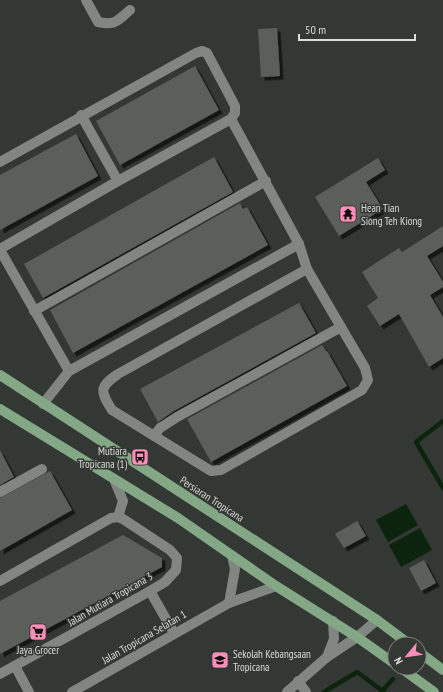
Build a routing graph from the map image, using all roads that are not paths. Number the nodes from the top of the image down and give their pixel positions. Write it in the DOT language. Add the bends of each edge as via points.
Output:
graph roads {
  1 [pos="86,0"];
  2 [pos="130,10"];
  3 [pos="81,116"];
  4 [pos="232,120"];
  5 [pos="0,162"];
  6 [pos="118,181"];
  7 [pos="266,181"];
  8 [pos="299,244"];
  9 [pos="0,249"];
  10 [pos="307,269"];
  11 [pos="34,311"];
  12 [pos="341,327"];
  13 [pos="69,371"];
  14 [pos="0,375"];
  15 [pos="43,404"];
  16 [pos="0,409"];
  17 [pos="154,436"];
  18 [pos="42,469"];
  19 [pos="114,479"];
  20 [pos="0,492"];
  21 [pos="118,517"];
  22 [pos="232,556"];
  23 [pos="0,581"];
  24 [pos="276,586"];
  25 [pos="150,591"];
  26 [pos="229,604"];
  27 [pos="377,620"];
  28 [pos="333,621"];
  29 [pos="174,633"];
  30 [pos="398,636"];
  31 [pos="357,637"];
  32 [pos="327,657"];
  33 [pos="387,658"];
  34 [pos="427,658"];
  35 [pos="15,666"];
  36 [pos="443,670"];
  37 [pos="0,674"];
  38 [pos="412,676"];
  39 [pos="298,681"];
  40 [pos="29,692"];
  41 [pos="72,692"];
  42 [pos="287,692"];
  43 [pos="306,692"];
  44 [pos="434,692"];
  1 -- 2 [label="street" via="98,22 115,22"];
  3 -- 4 [label="street" via="202,51 207,53 235,106"];
  3 -- 5 [label="street"];
  3 -- 6 [label="street"];
  4 -- 6 [label="street"];
  4 -- 7 [label="street"];
  6 -- 9 [label="street"];
  7 -- 8 [label="street"];
  7 -- 11 [label="street"];
  8 -- 10 [label="street"];
  8 -- 13 [label="street"];
  9 -- 11 [label="street"];
  10 -- 12 [label="street"];
  10 -- 17 [label="street" via="106,382 103,391 112,410"];
  11 -- 13 [label="street"];
  12 -- 17 [label="street" via="166,423"];
  12 -- 17 [label="street" via="365,368 368,380 362,390 221,470 211,471"];
  13 -- 15 [label="street"];
  14 -- 15 [label="main road, Persiaran Tropicana"];
  15 -- 27 [label="main road, Persiaran Tropicana"];
  16 -- 19 [label="main road"];
  18 -- 20 [label="street"];
  19 -- 21 [label="street" via="123,501"];
  19 -- 22 [label="main road" via="178,518"];
  21 -- 23 [label="street" via="111,518"];
  21 -- 25 [label="street, Jalan Mutiara Tropicana 3" via="170,550 177,558 176,570 165,582"];
  22 -- 24 [label="main road"];
  22 -- 26 [label="street" via="235,569"];
  24 -- 26 [label="street, Jalan Tropicana Selatan 1"];
  24 -- 28 [label="main road"];
  25 -- 29 [label="street"];
  25 -- 35 [label="street, Jalan Mutiara Tropicana 3"];
  26 -- 29 [label="street, Jalan Tropicana Selatan 1"];
  27 -- 30 [label="main road, Persiaran Tropicana"];
  27 -- 31 [label="street"];
  28 -- 31 [label="main road"];
  28 -- 32 [label="street" via="334,639"];
  29 -- 41 [label="street, Jalan Tropicana Selatan 1"];
  31 -- 32 [label="street"];
  31 -- 33 [label="main road"];
  32 -- 39 [label="street"];
  34 -- 36 [label="main road"];
  35 -- 37 [label="street, Jalan Mutiara Tropicana 3"];
  35 -- 40 [label="street"];
  38 -- 44 [label="main road"];
  39 -- 42 [label="street"];
  39 -- 43 [label="street"];
}
